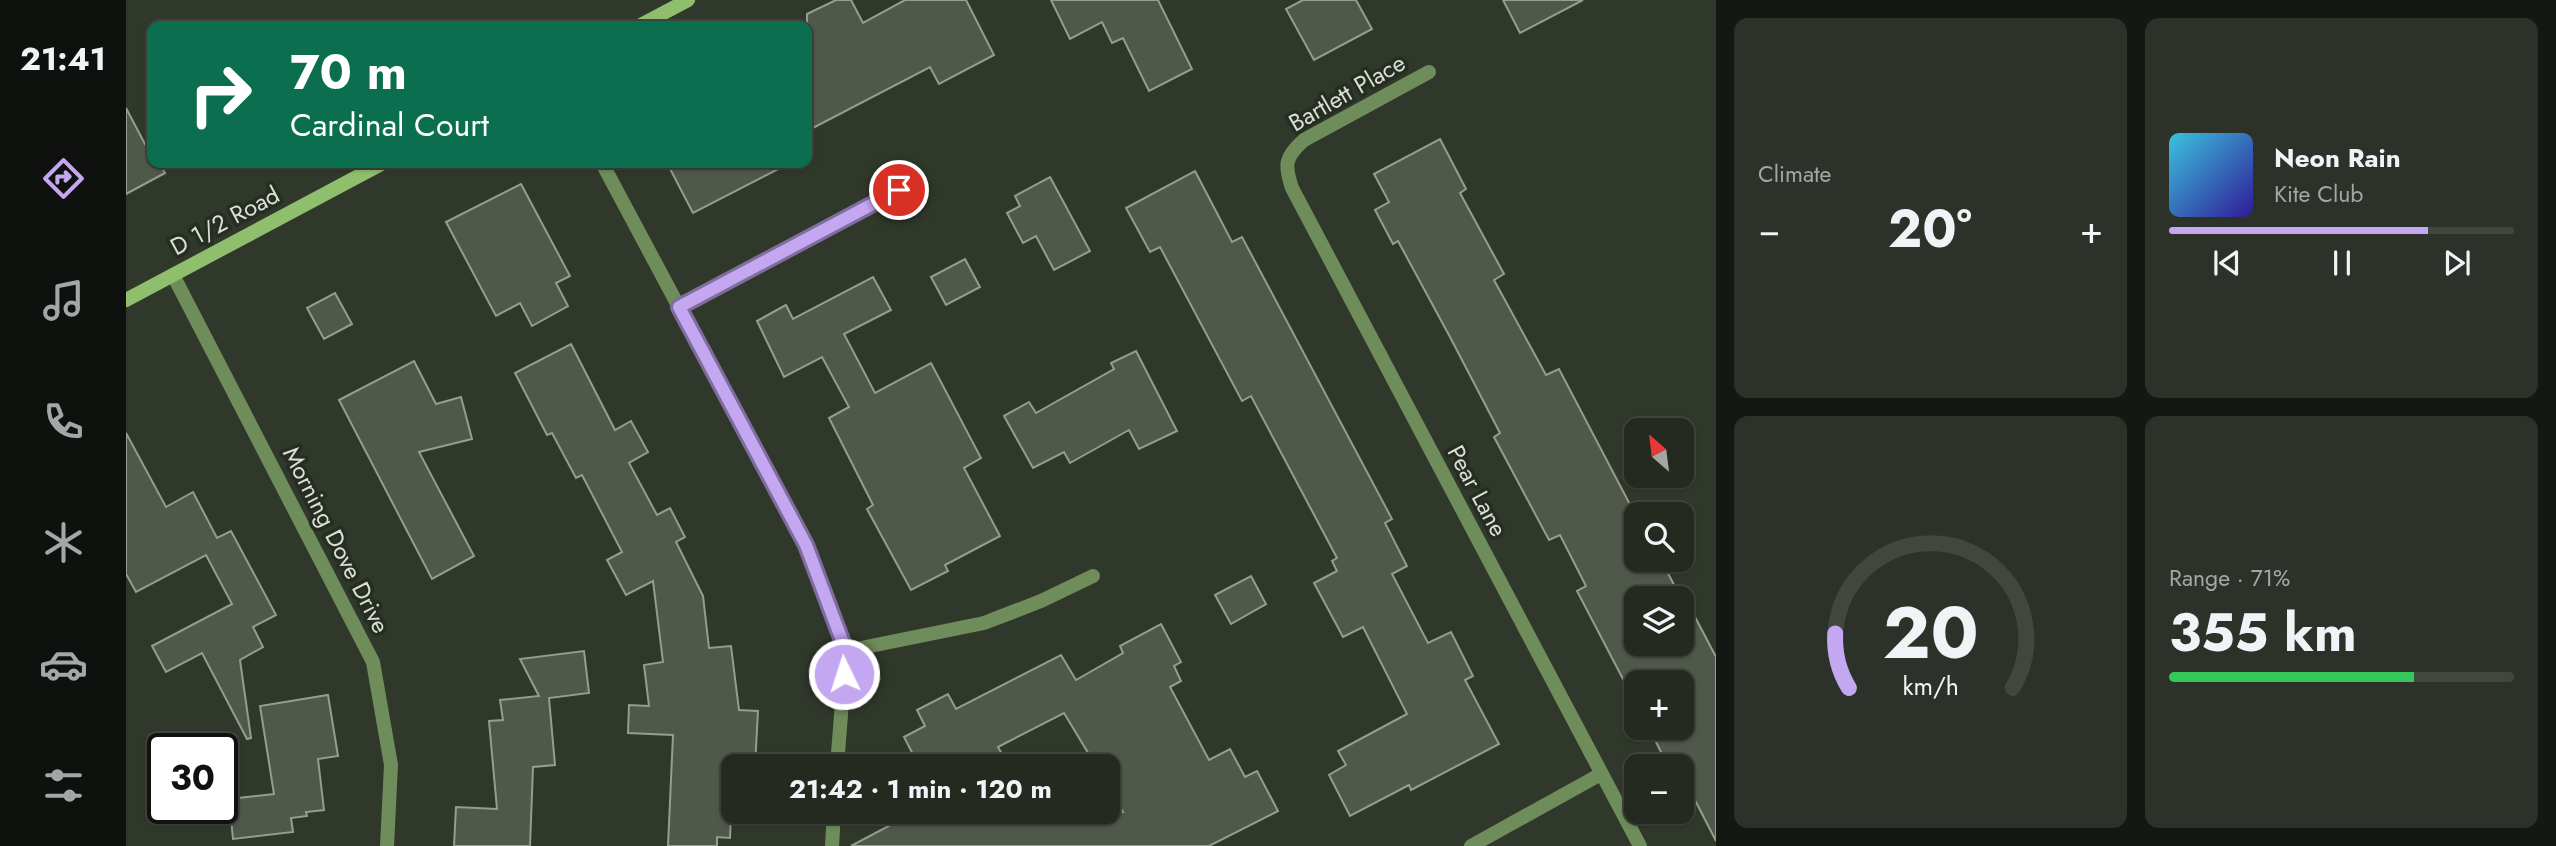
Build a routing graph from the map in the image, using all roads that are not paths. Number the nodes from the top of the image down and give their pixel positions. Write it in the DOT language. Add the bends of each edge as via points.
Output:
graph roads {
  1 [pos="688,0"];
  2 [pos="648,21"];
  3 [pos="1429,72"];
  4 [pos="1290,153"];
  5 [pos="374,168"];
  6 [pos="605,168"];
  7 [pos="899,190"];
  8 [pos="173,275"];
  9 [pos="126,300"];
  10 [pos="679,307"];
  11 [pos="1093,576"];
  12 [pos="846,651"];
  13 [pos="838,754"];
  14 [pos="1601,774"];
  15 [pos="833,824"];
  16 [pos="387,846"];
  17 [pos="832,846"];
  18 [pos="1471,846"];
  19 [pos="1640,846"];
  1 -- 2 [label="main road"];
  3 -- 4 [label="street, Bartlett Place" via="1321,130"];
  4 -- 14 [label="street, Pear Lane" via="1286,170 1292,188"];
  5 -- 8 [label="main road, D 1/2 Road"];
  6 -- 10 [label="street"];
  7 -- 10 [label="street"];
  8 -- 9 [label="main road, D 1/2 Road"];
  8 -- 16 [label="street, Morning Dove Drive" via="373,662 391,765"];
  10 -- 12 [label="street" via="806,545"];
  11 -- 12 [label="street" via="984,623"];
  12 -- 13 [label="street"];
  14 -- 18 [label="street"];
  14 -- 19 [label="street, Pear Lane"];
  15 -- 17 [label="street"];
}
